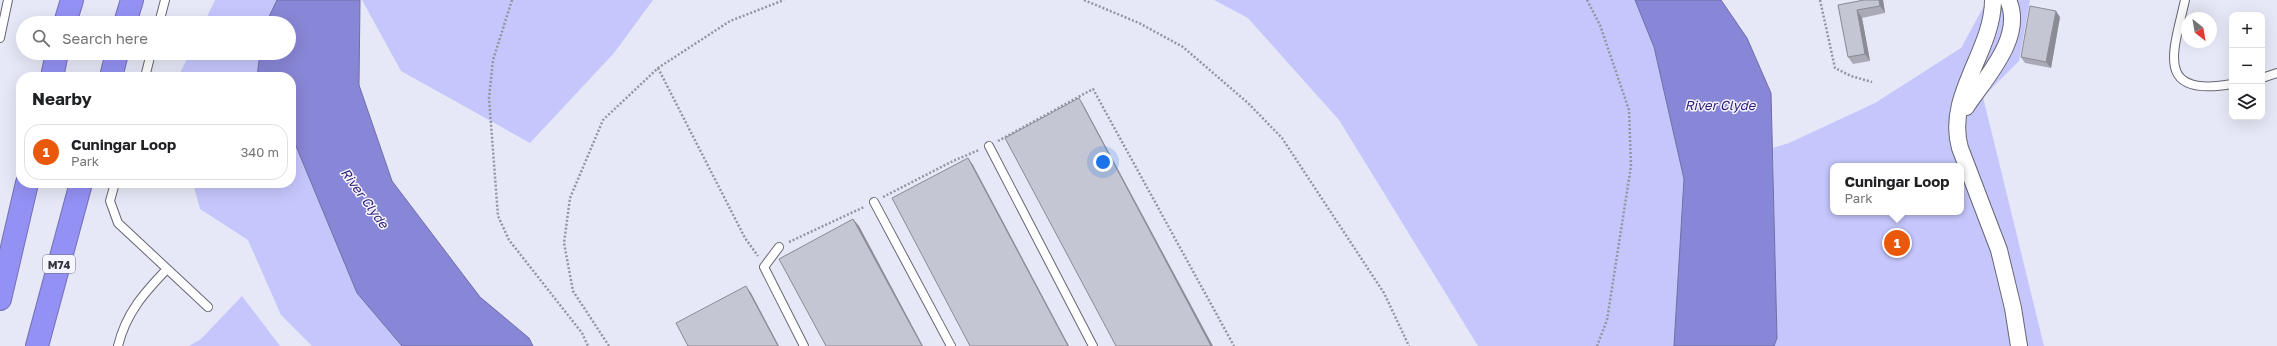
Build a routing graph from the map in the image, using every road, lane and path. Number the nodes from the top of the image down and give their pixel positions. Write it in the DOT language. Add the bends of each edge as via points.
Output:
graph roads {
  1 [pos="8,0"];
  2 [pos="62,0"];
  3 [pos="72,0"];
  4 [pos="132,0"];
  5 [pos="166,0"];
  6 [pos="512,0"];
  7 [pos="784,0"];
  8 [pos="1084,0"];
  9 [pos="1587,0"];
  10 [pos="1820,0"];
  11 [pos="1993,0"];
  12 [pos="2008,0"];
  13 [pos="2185,0"];
  14 [pos="61,16"];
  15 [pos="67,16"];
  16 [pos="127,16"];
  17 [pos="161,16"];
  18 [pos="0,38"];
  19 [pos="56,60"];
  20 [pos="115,60"];
  21 [pos="149,60"];
  22 [pos="658,68"];
  23 [pos="53,72"];
  24 [pos="112,72"];
  25 [pos="146,72"];
  26 [pos="2277,73"];
  27 [pos="2265,77"];
  28 [pos="1872,82"];
  29 [pos="2229,84"];
  30 [pos="1958,123"];
  31 [pos="989,146"];
  32 [pos="26,188"];
  33 [pos="80,188"];
  34 [pos="114,188"];
  35 [pos="874,202"];
  36 [pos="779,247"];
  37 [pos="764,267"];
  38 [pos="167,269"];
  39 [pos="0,299"];
  40 [pos="208,307"];
  41 [pos="37,346"];
  42 [pos="118,346"];
  43 [pos="588,346"];
  44 [pos="609,346"];
  45 [pos="804,346"];
  46 [pos="951,346"];
  47 [pos="1093,346"];
  48 [pos="1234,346"];
  49 [pos="1409,346"];
  50 [pos="1597,346"];
  51 [pos="2019,346"];
  1 -- 18 [label="lane"];
  2 -- 14 [label="highway"];
  3 -- 15 [label="highway"];
  4 -- 16 [label="highway"];
  5 -- 17 [label="lane"];
  6 -- 43 [label="path" via="493,60 489,98 498,216 509,240 582,333"];
  7 -- 22 [label="path" via="730,21"];
  8 -- 49 [label="path" via="1139,23 1183,46 1248,103 1282,138 1384,293"];
  9 -- 50 [label="path" via="1600,26 1629,110 1630,166 1607,320"];
  10 -- 28 [label="path" via="1835,68"];
  11 -- 30 [label="street" via="1988,33 1964,96"];
  12 -- 30 [label="street" via="2012,22 2006,44"];
  13 -- 29 [label="lane" via="2173,57 2174,70 2184,81 2195,84"];
  19 -- 23 [label="highway"];
  20 -- 24 [label="highway"];
  21 -- 25 [label="lane"];
  22 -- 37 [label="path" via="745,238"];
  22 -- 44 [label="path" via="603,120 570,198 564,244 573,291"];
  26 -- 27 [label="lane"];
  30 -- 51 [label="street" via="1960,148 2000,255"];
  31 -- 35 [label="path" via="953,161"];
  31 -- 47 [label="lane"];
  31 -- 48 [label="path" via="1093,89"];
  32 -- 39 [label="highway"];
  33 -- 41 [label="highway, M74"];
  34 -- 38 [label="lane" via="110,201 118,224"];
  35 -- 36 [label="path"];
  35 -- 46 [label="lane"];
  36 -- 37 [label="lane"];
  37 -- 45 [label="lane"];
  38 -- 40 [label="lane"];
  38 -- 42 [label="lane" via="144,292 123,326"];
}
